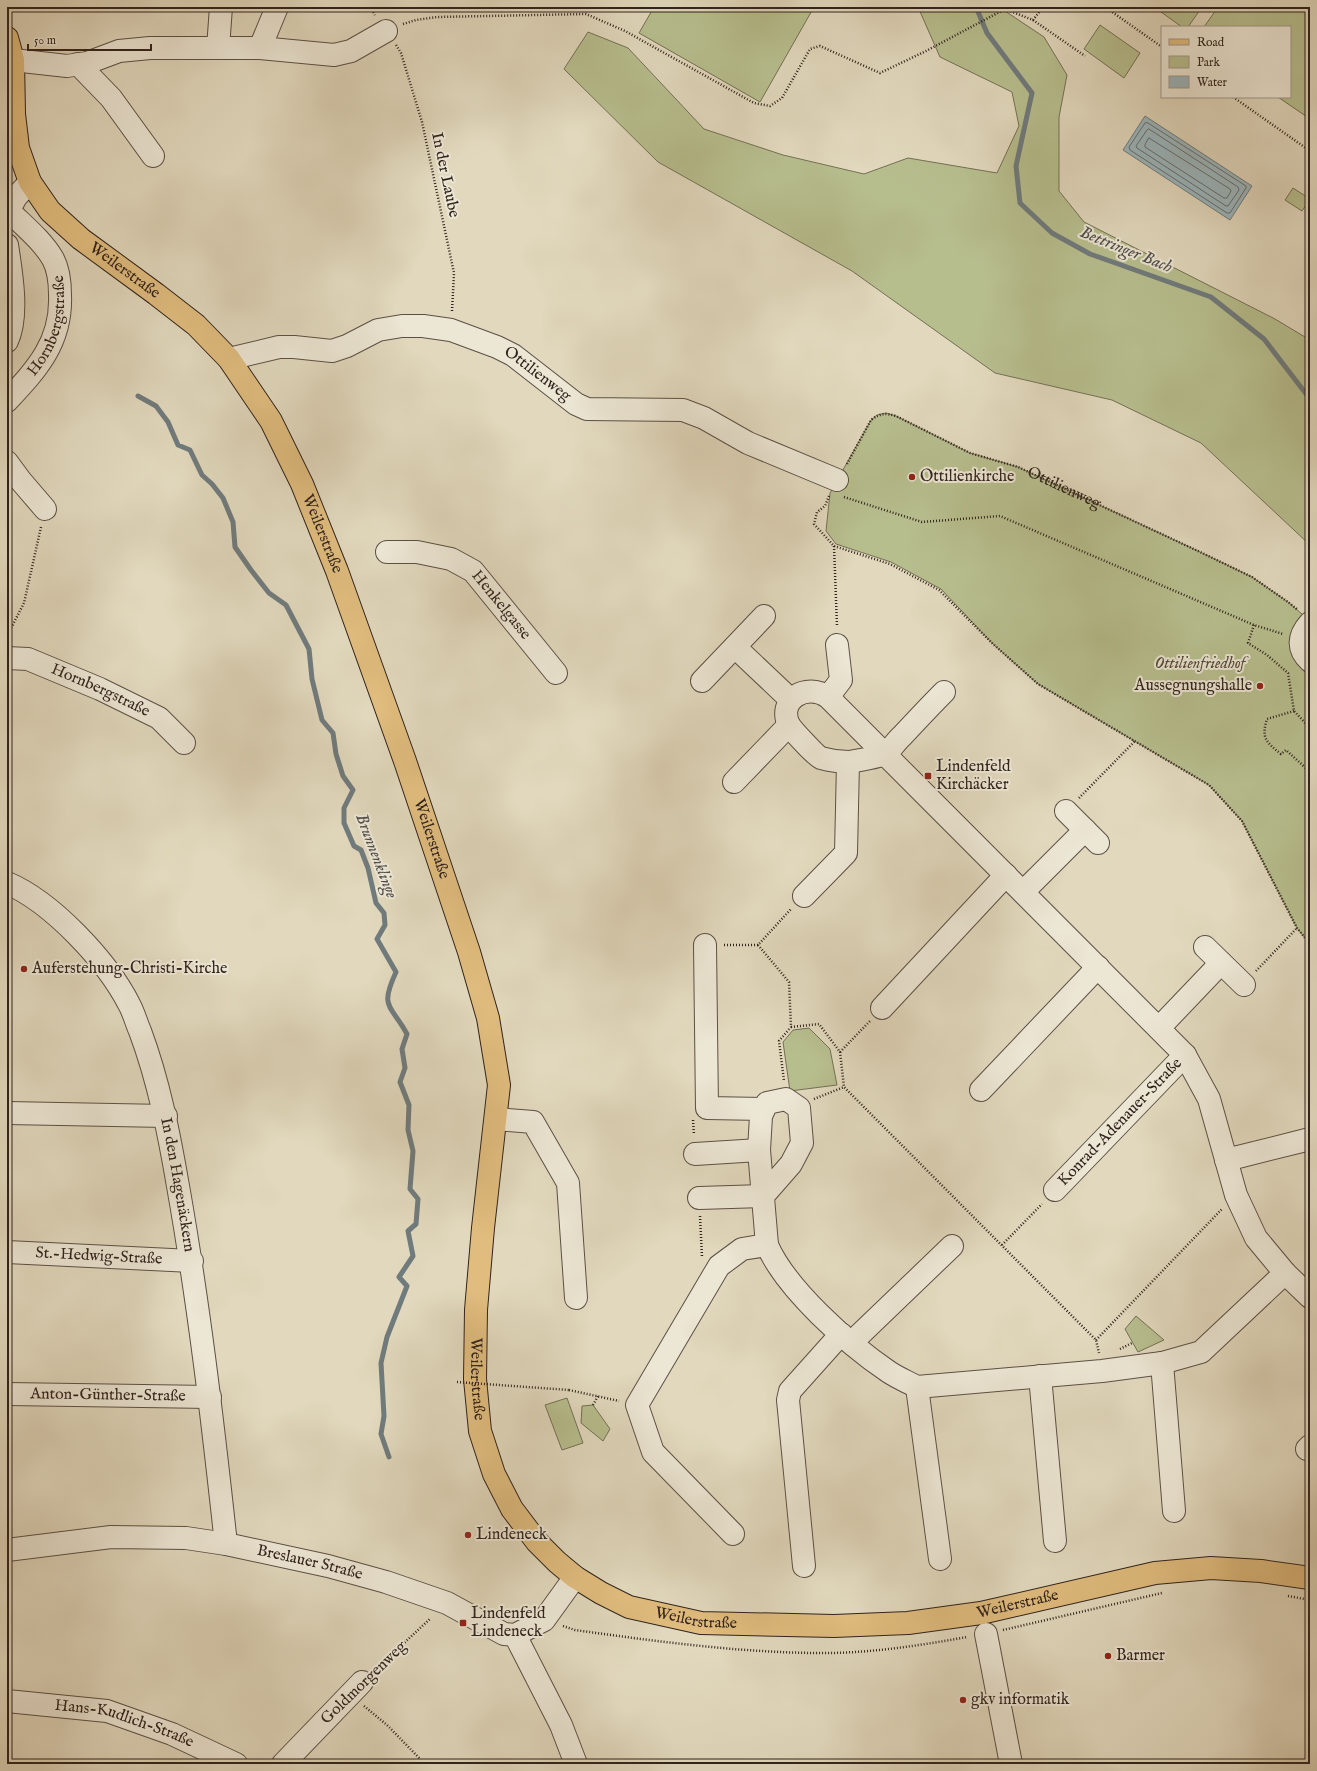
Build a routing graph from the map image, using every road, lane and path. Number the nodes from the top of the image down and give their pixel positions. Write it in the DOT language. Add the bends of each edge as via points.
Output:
graph roads {
  1 [pos="221,7"];
  2 [pos="277,7"];
  3 [pos="1043,7"];
  4 [pos="1105,7"];
  5 [pos="1033,20"];
  6 [pos="386,31"];
  7 [pos="7,38"];
  8 [pos="1161,46"];
  9 [pos="218,48"];
  10 [pos="260,48"];
  11 [pos="1085,56"];
  12 [pos="13,60"];
  13 [pos="78,64"];
  14 [pos="1235,98"];
  15 [pos="11,113"];
  16 [pos="1310,151"];
  17 [pos="153,156"];
  18 [pos="30,182"];
  19 [pos="7,211"];
  20 [pos="7,245"];
  21 [pos="451,330"];
  22 [pos="7,341"];
  23 [pos="230,359"];
  24 [pos="7,401"];
  25 [pos="7,462"];
  26 [pos="834,486"];
  27 [pos="45,509"];
  28 [pos="834,546"];
  29 [pos="387,552"];
  30 [pos="764,616"];
  31 [pos="1303,624"];
  32 [pos="1254,625"];
  33 [pos="7,636"];
  34 [pos="838,645"];
  35 [pos="735,647"];
  36 [pos="7,658"];
  37 [pos="1310,661"];
  38 [pos="556,673"];
  39 [pos="702,681"];
  40 [pos="944,692"];
  41 [pos="828,697"];
  42 [pos="791,700"];
  43 [pos="1294,711"];
  44 [pos="789,725"];
  45 [pos="1310,728"];
  46 [pos="1135,741"];
  47 [pos="184,743"];
  48 [pos="884,754"];
  49 [pos="848,762"];
  50 [pos="1310,772"];
  51 [pos="734,782"];
  52 [pos="1066,811"];
  53 [pos="1006,875"];
  54 [pos="7,884"];
  55 [pos="1023,892"];
  56 [pos="804,896"];
  57 [pos="1298,928"];
  58 [pos="758,944"];
  59 [pos="1310,944"];
  60 [pos="705,945"];
  61 [pos="1205,947"];
  62 [pos="1221,963"];
  63 [pos="1098,967"];
  64 [pos="1244,985"];
  65 [pos="882,1008"];
  66 [pos="791,1027"];
  67 [pos="1159,1028"];
  68 [pos="840,1052"];
  69 [pos="1185,1055"];
  70 [pos="844,1087"];
  71 [pos="981,1090"];
  72 [pos="792,1104"];
  73 [pos="764,1109"];
  74 [pos="7,1113"];
  75 [pos="166,1116"];
  76 [pos="496,1119"];
  77 [pos="1310,1139"];
  78 [pos="759,1150"];
  79 [pos="695,1154"];
  80 [pos="1226,1160"];
  81 [pos="1056,1190"];
  82 [pos="1236,1195"];
  83 [pos="763,1196"];
  84 [pos="699,1198"];
  85 [pos="767,1245"];
  86 [pos="1002,1245"];
  87 [pos="952,1246"];
  88 [pos="7,1252"];
  89 [pos="192,1261"];
  90 [pos="1285,1273"];
  91 [pos="1310,1297"];
  92 [pos="576,1298"];
  93 [pos="846,1339"];
  94 [pos="1162,1363"];
  95 [pos="1040,1376"];
  96 [pos="457,1382"];
  97 [pos="917,1387"];
  98 [pos="7,1394"];
  99 [pos="598,1396"];
  100 [pos="210,1397"];
  101 [pos="637,1405"];
  102 [pos="593,1406"];
  103 [pos="1174,1511"];
  104 [pos="733,1534"];
  105 [pos="1055,1541"];
  106 [pos="226,1544"];
  107 [pos="7,1550"];
  108 [pos="940,1559"];
  109 [pos="804,1566"];
  110 [pos="575,1577"];
  111 [pos="1310,1578"];
  112 [pos="447,1603"];
  113 [pos="986,1634"];
  114 [pos="515,1635"];
  115 [pos="356,1688"];
  116 [pos="7,1701"];
  117 [pos="236,1764"];
  118 [pos="283,1764"];
  119 [pos="425,1764"];
  120 [pos="576,1764"];
  121 [pos="1011,1764"];
  1 -- 9 [label="street"];
  2 -- 10 [label="street"];
  3 -- 5 [label="path"];
  4 -- 8 [label="path"];
  5 -- 6 [label="path" via="1005,9 880,73 820,46 810,49 782,98 770,106 754,103 624,31 586,14 436,17 416,20"];
  5 -- 11 [label="path"];
  6 -- 10 [label="street" via="351,51 334,55"];
  6 -- 21 [label="path, In der Laube" via="401,53 422,122 454,273"];
  7 -- 12 [label="main road, Weilerstraße"];
  9 -- 10 [label="street"];
  9 -- 13 [label="street" via="150,48 119,51"];
  12 -- 13 [label="street" via="67,66"];
  12 -- 15 [label="main road, Weilerstraße"];
  13 -- 17 [label="street" via="110,98"];
  14 -- 16 [label="path"];
  15 -- 18 [label="main road, Weilerstraße" via="18,148"];
  18 -- 19 [label="street"];
  18 -- 23 [label="main road, Weilerstraße" via="50,210 81,239 196,325"];
  19 -- 24 [label="street, Hornbergstraße" via="37,238 54,260 60,280 61,306 59,324 49,350 32,374"];
  20 -- 22 [label="street" via="13,307"];
  21 -- 23 [label="street, Ottilienweg" via="402,326 378,330 332,351 280,347"];
  21 -- 26 [label="street, Ottilienweg" via="513,355 576,404 587,409 683,410 704,418"];
  23 -- 76 [label="main road, Weilerstraße" via="271,421 302,484 337,571 405,762 469,952 488,1018 499,1085"];
  25 -- 27 [label="street"];
  26 -- 28 [label="path" via="825,506 817,512 814,524"];
  26 -- 31 [label="path, Ottilienweg" via="871,420 886,413 970,453 1018,467 1252,578 1288,602"];
  26 -- 32 [label="path" via="922,522 1000,516"];
  27 -- 33 [label="path" via="24,603"];
  28 -- 34 [label="path"];
  28 -- 46 [label="path" via="890,564 939,590 1038,684"];
  29 -- 38 [label="street, Henkelgasse" via="418,552 438,556 473,571"];
  30 -- 35 [label="street"];
  31 -- 32 [label="path"];
  31 -- 37 [label="street" via="1300,646 1304,656"];
  32 -- 43 [label="path" via="1248,643 1288,673"];
  34 -- 41 [label="street" via="841,680"];
  35 -- 39 [label="street"];
  35 -- 42 [label="street"];
  36 -- 47 [label="street, Hornbergstraße" via="28,659 120,699 159,718"];
  40 -- 48 [label="street"];
  41 -- 42 [label="street, Konrad-Adenauer-Straße" via="813,690 805,691"];
  41 -- 48 [label="street, Konrad-Adenauer-Straße"];
  42 -- 44 [label="street" via="787,716"];
  43 -- 45 [label="path"];
  43 -- 50 [label="path" via="1267,719 1264,731 1269,744 1281,754 1286,750"];
  44 -- 49 [label="street" via="821,758"];
  44 -- 51 [label="street"];
  46 -- 52 [label="path"];
  46 -- 57 [label="path" via="1209,785 1242,821"];
  48 -- 49 [label="street"];
  48 -- 53 [label="street, Konrad-Adenauer-Straße"];
  49 -- 56 [label="street" via="846,853"];
  52 -- 55 [label="street" via="1092,837"];
  53 -- 55 [label="street, Konrad-Adenauer-Straße"];
  53 -- 65 [label="street"];
  54 -- 75 [label="street, In den Hagenäckern" via="53,911 98,956 129,1004 152,1062"];
  55 -- 63 [label="street, Konrad-Adenauer-Straße"];
  56 -- 58 [label="path"];
  57 -- 59 [label="path"];
  57 -- 64 [label="path"];
  58 -- 60 [label="path"];
  58 -- 66 [label="path" via="789,982"];
  60 -- 73 [label="street" via="707,1108"];
  61 -- 62 [label="street"];
  62 -- 64 [label="street"];
  62 -- 67 [label="street"];
  63 -- 67 [label="street, Konrad-Adenauer-Straße"];
  63 -- 71 [label="street"];
  65 -- 68 [label="path"];
  66 -- 68 [label="path" via="818,1024"];
  66 -- 72 [label="path" via="779,1041"];
  67 -- 69 [label="street, Konrad-Adenauer-Straße"];
  68 -- 70 [label="path"];
  69 -- 80 [label="street, Konrad-Adenauer-Straße" via="1209,1099"];
  69 -- 81 [label="street, Konrad-Adenauer-Straße"];
  70 -- 72 [label="path" via="808,1101"];
  70 -- 86 [label="path"];
  72 -- 73 [label="street" via="767,1103"];
  72 -- 83 [label="street" via="802,1142 791,1164"];
  73 -- 78 [label="street" via="761,1116"];
  74 -- 75 [label="street"];
  75 -- 89 [label="street, In den Hagenäckern"];
  76 -- 92 [label="street" via="533,1122 568,1183"];
  76 -- 110 [label="main road, Weilerstraße" via="476,1310 475,1379 480,1431 494,1474 512,1509 537,1542"];
  77 -- 80 [label="street"];
  78 -- 79 [label="street"];
  78 -- 83 [label="street"];
  80 -- 82 [label="street, Konrad-Adenauer-Straße"];
  81 -- 86 [label="path"];
  82 -- 86 [label="path" via="1096,1340"];
  82 -- 90 [label="street, Konrad-Adenauer-Straße" via="1256,1238"];
  83 -- 84 [label="street"];
  83 -- 85 [label="street"];
  85 -- 93 [label="street" via="785,1276"];
  85 -- 101 [label="street" via="742,1249 719,1266"];
  87 -- 93 [label="street"];
  88 -- 89 [label="street, St.-Hedwig-Straße"];
  89 -- 100 [label="street, In den Hagenäckern"];
  90 -- 91 [label="street, Konrad-Adenauer-Straße"];
  90 -- 94 [label="street" via="1201,1352"];
  93 -- 97 [label="street" via="890,1373"];
  93 -- 109 [label="street" via="790,1391 788,1400"];
  94 -- 95 [label="street" via="1102,1372"];
  94 -- 103 [label="street"];
  95 -- 97 [label="street"];
  95 -- 105 [label="street"];
  96 -- 99 [label="path, bridge" via="569,1390"];
  97 -- 108 [label="street"];
  98 -- 100 [label="street, Anton-Günther-Straße"];
  99 -- 101 [label="path"];
  99 -- 102 [label="path"];
  100 -- 106 [label="street, In den Hagenäckern"];
  101 -- 104 [label="street" via="653,1452"];
  106 -- 107 [label="street, Breslauer Straße" via="186,1538 111,1537"];
  106 -- 112 [label="street, Breslauer Straße" via="328,1566"];
  110 -- 111 [label="main road, Weilerstraße" via="629,1607 701,1623 834,1626 908,1623 981,1613 1155,1573 1211,1568 1261,1571"];
  110 -- 114 [label="street" via="544,1620"];
  112 -- 114 [label="street, Breslauer Straße" via="504,1634"];
  112 -- 115 [label="path, Goldmorgenweg"];
  113 -- 121 [label="street"];
  114 -- 120 [label="street" via="562,1725"];
  115 -- 118 [label="street, Goldmorgenweg"];
  115 -- 119 [label="path"];
  116 -- 117 [label="street, Hans-Kudlich-Straße" via="107,1710 172,1734"];
}
